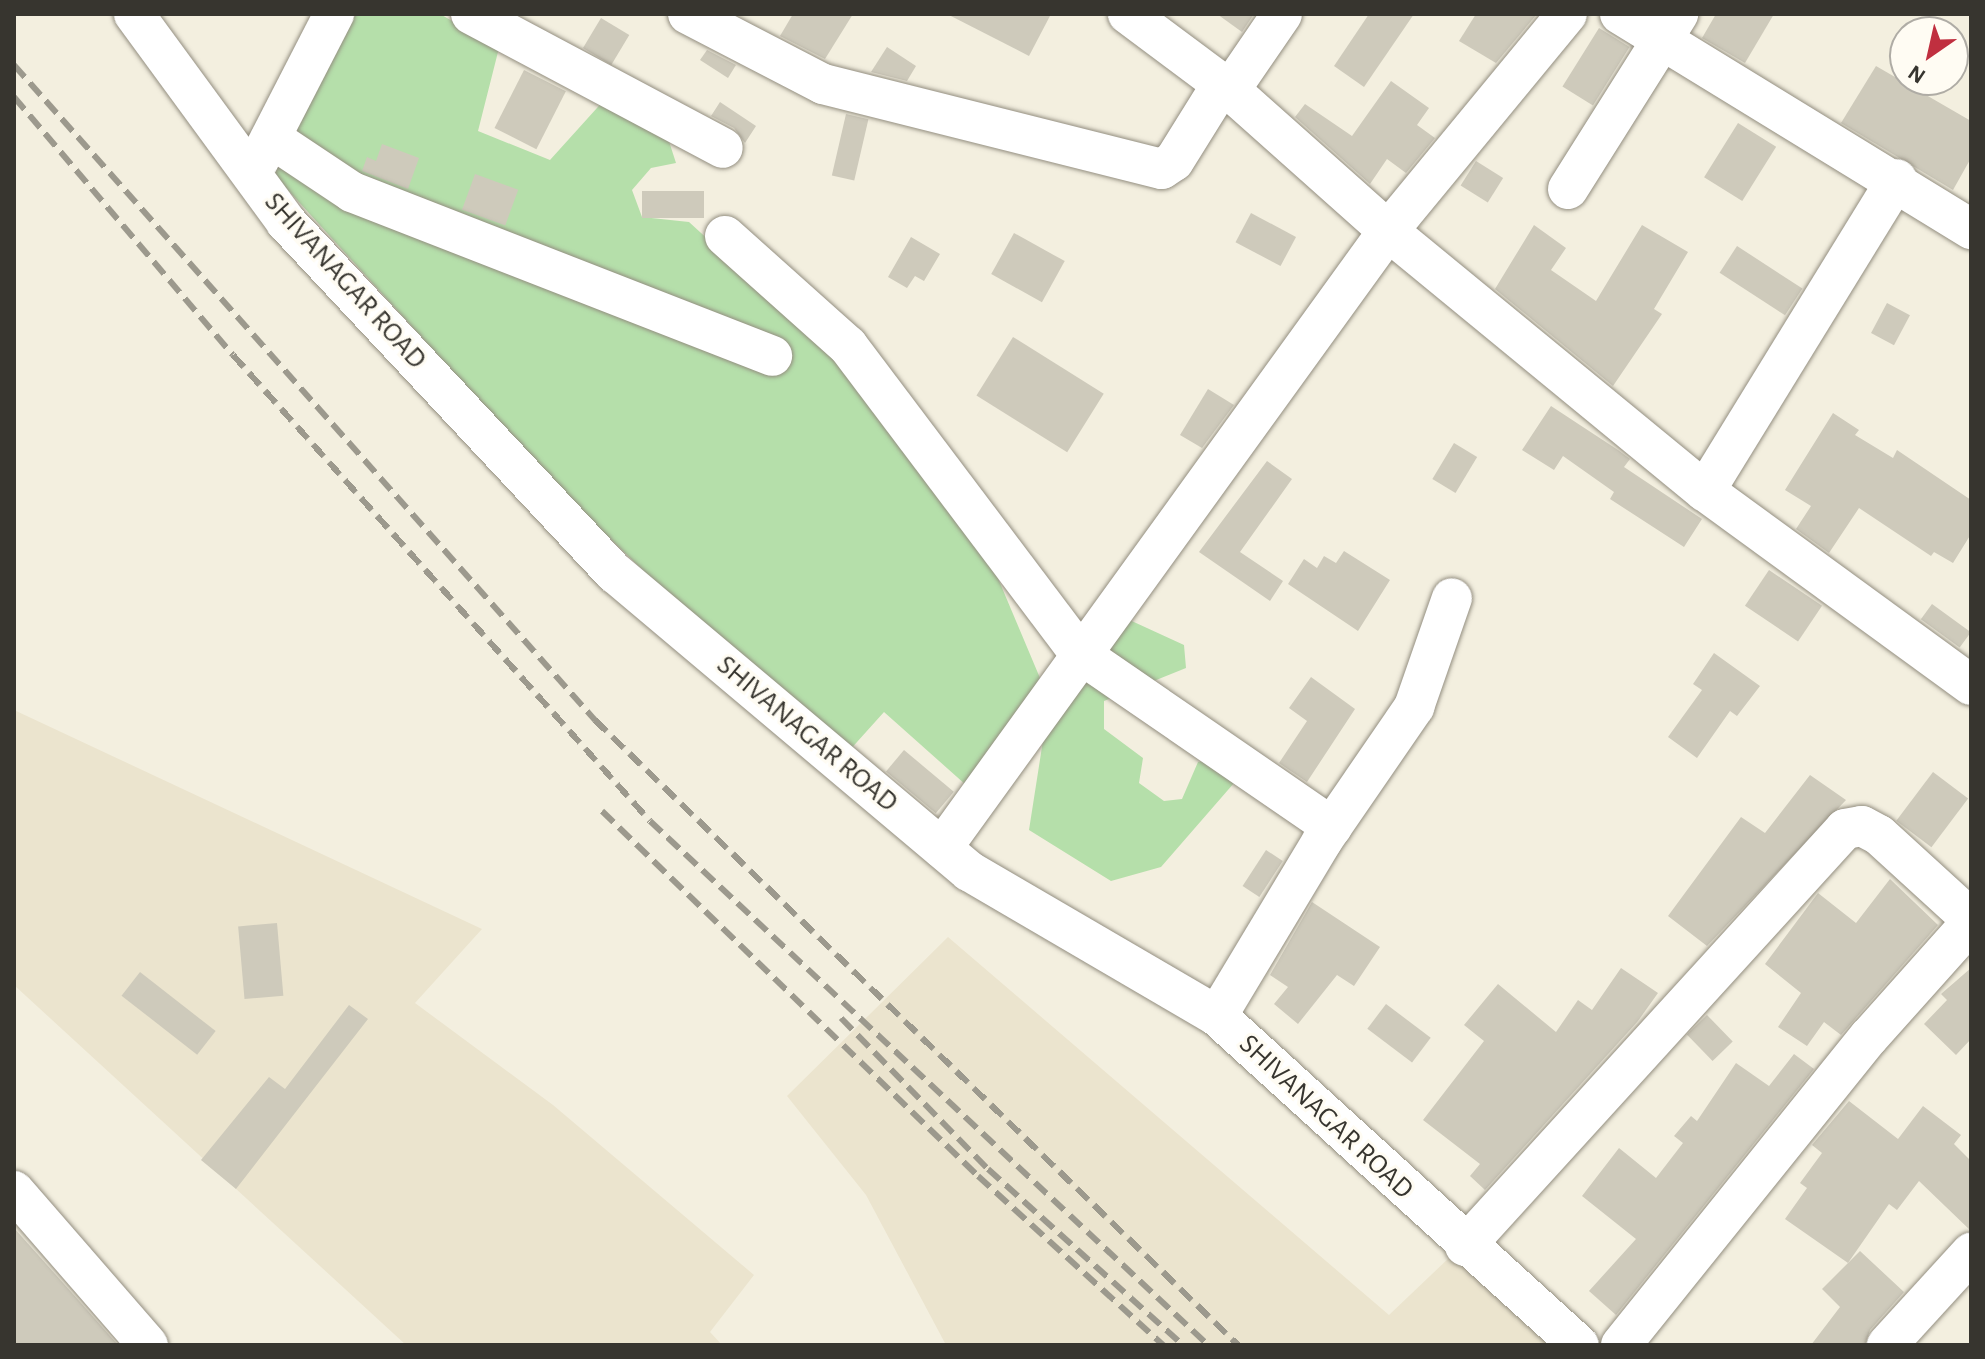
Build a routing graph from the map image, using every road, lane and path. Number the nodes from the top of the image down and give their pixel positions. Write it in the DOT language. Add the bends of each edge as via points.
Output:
graph roads {
  1 [pos="134,14"];
  2 [pos="334,14"];
  3 [pos="471,14"];
  4 [pos="688,14"];
  5 [pos="1128,14"];
  6 [pos="1282,14"];
  7 [pos="1567,14"];
  8 [pos="1620,14"];
  9 [pos="1671,27"];
  10 [pos="1226,87"];
  11 [pos="271,138"];
  12 [pos="723,148"];
  13 [pos="251,174"];
  14 [pos="1897,179"];
  15 [pos="1568,189"];
  16 [pos="1971,229"];
  17 [pos="1388,231"];
  18 [pos="725,236"];
  19 [pos="772,356"];
  20 [pos="1705,491"];
  21 [pos="1452,598"];
  22 [pos="1079,653"];
  23 [pos="1971,685"];
  24 [pos="1332,827"];
  25 [pos="942,848"];
  26 [pos="1971,921"];
  27 [pos="1217,1016"];
  28 [pos="14,1191"];
  29 [pos="1465,1246"];
  30 [pos="1971,1253"];
  31 [pos="144,1344"];
  32 [pos="1579,1345"];
  33 [pos="1621,1345"];
  34 [pos="1887,1345"];
  1 -- 13 [label="street, SHIVANAGAR ROAD"];
  2 -- 11 [label="street"];
  3 -- 12 [label="street"];
  4 -- 10 [label="street" via="823,84 1162,169 1174,161"];
  5 -- 10 [label="street"];
  6 -- 10 [label="street"];
  7 -- 17 [label="street"];
  8 -- 9 [label="street"];
  9 -- 14 [label="street"];
  9 -- 15 [label="street"];
  10 -- 17 [label="street"];
  11 -- 13 [label="street"];
  11 -- 19 [label="street" via="352,192"];
  13 -- 25 [label="street, SHIVANAGAR ROAD" via="286,222 615,573"];
  14 -- 16 [label="street"];
  14 -- 20 [label="street"];
  17 -- 20 [label="street"];
  17 -- 22 [label="street"];
  18 -- 22 [label="street" via="848,346"];
  20 -- 23 [label="street"];
  21 -- 24 [label="street" via="1414,707"];
  22 -- 24 [label="street"];
  22 -- 25 [label="street"];
  24 -- 27 [label="street"];
  25 -- 27 [label="street, SHIVANAGAR ROAD" via="969,871"];
  26 -- 29 [label="street" via="1879,835 1862,826 1845,829"];
  26 -- 33 [label="street" via="1869,1037"];
  27 -- 29 [label="street, SHIVANAGAR ROAD"];
  28 -- 31 [label="street"];
  29 -- 32 [label="street, SHIVANAGAR ROAD"];
  30 -- 34 [label="street"];
}
